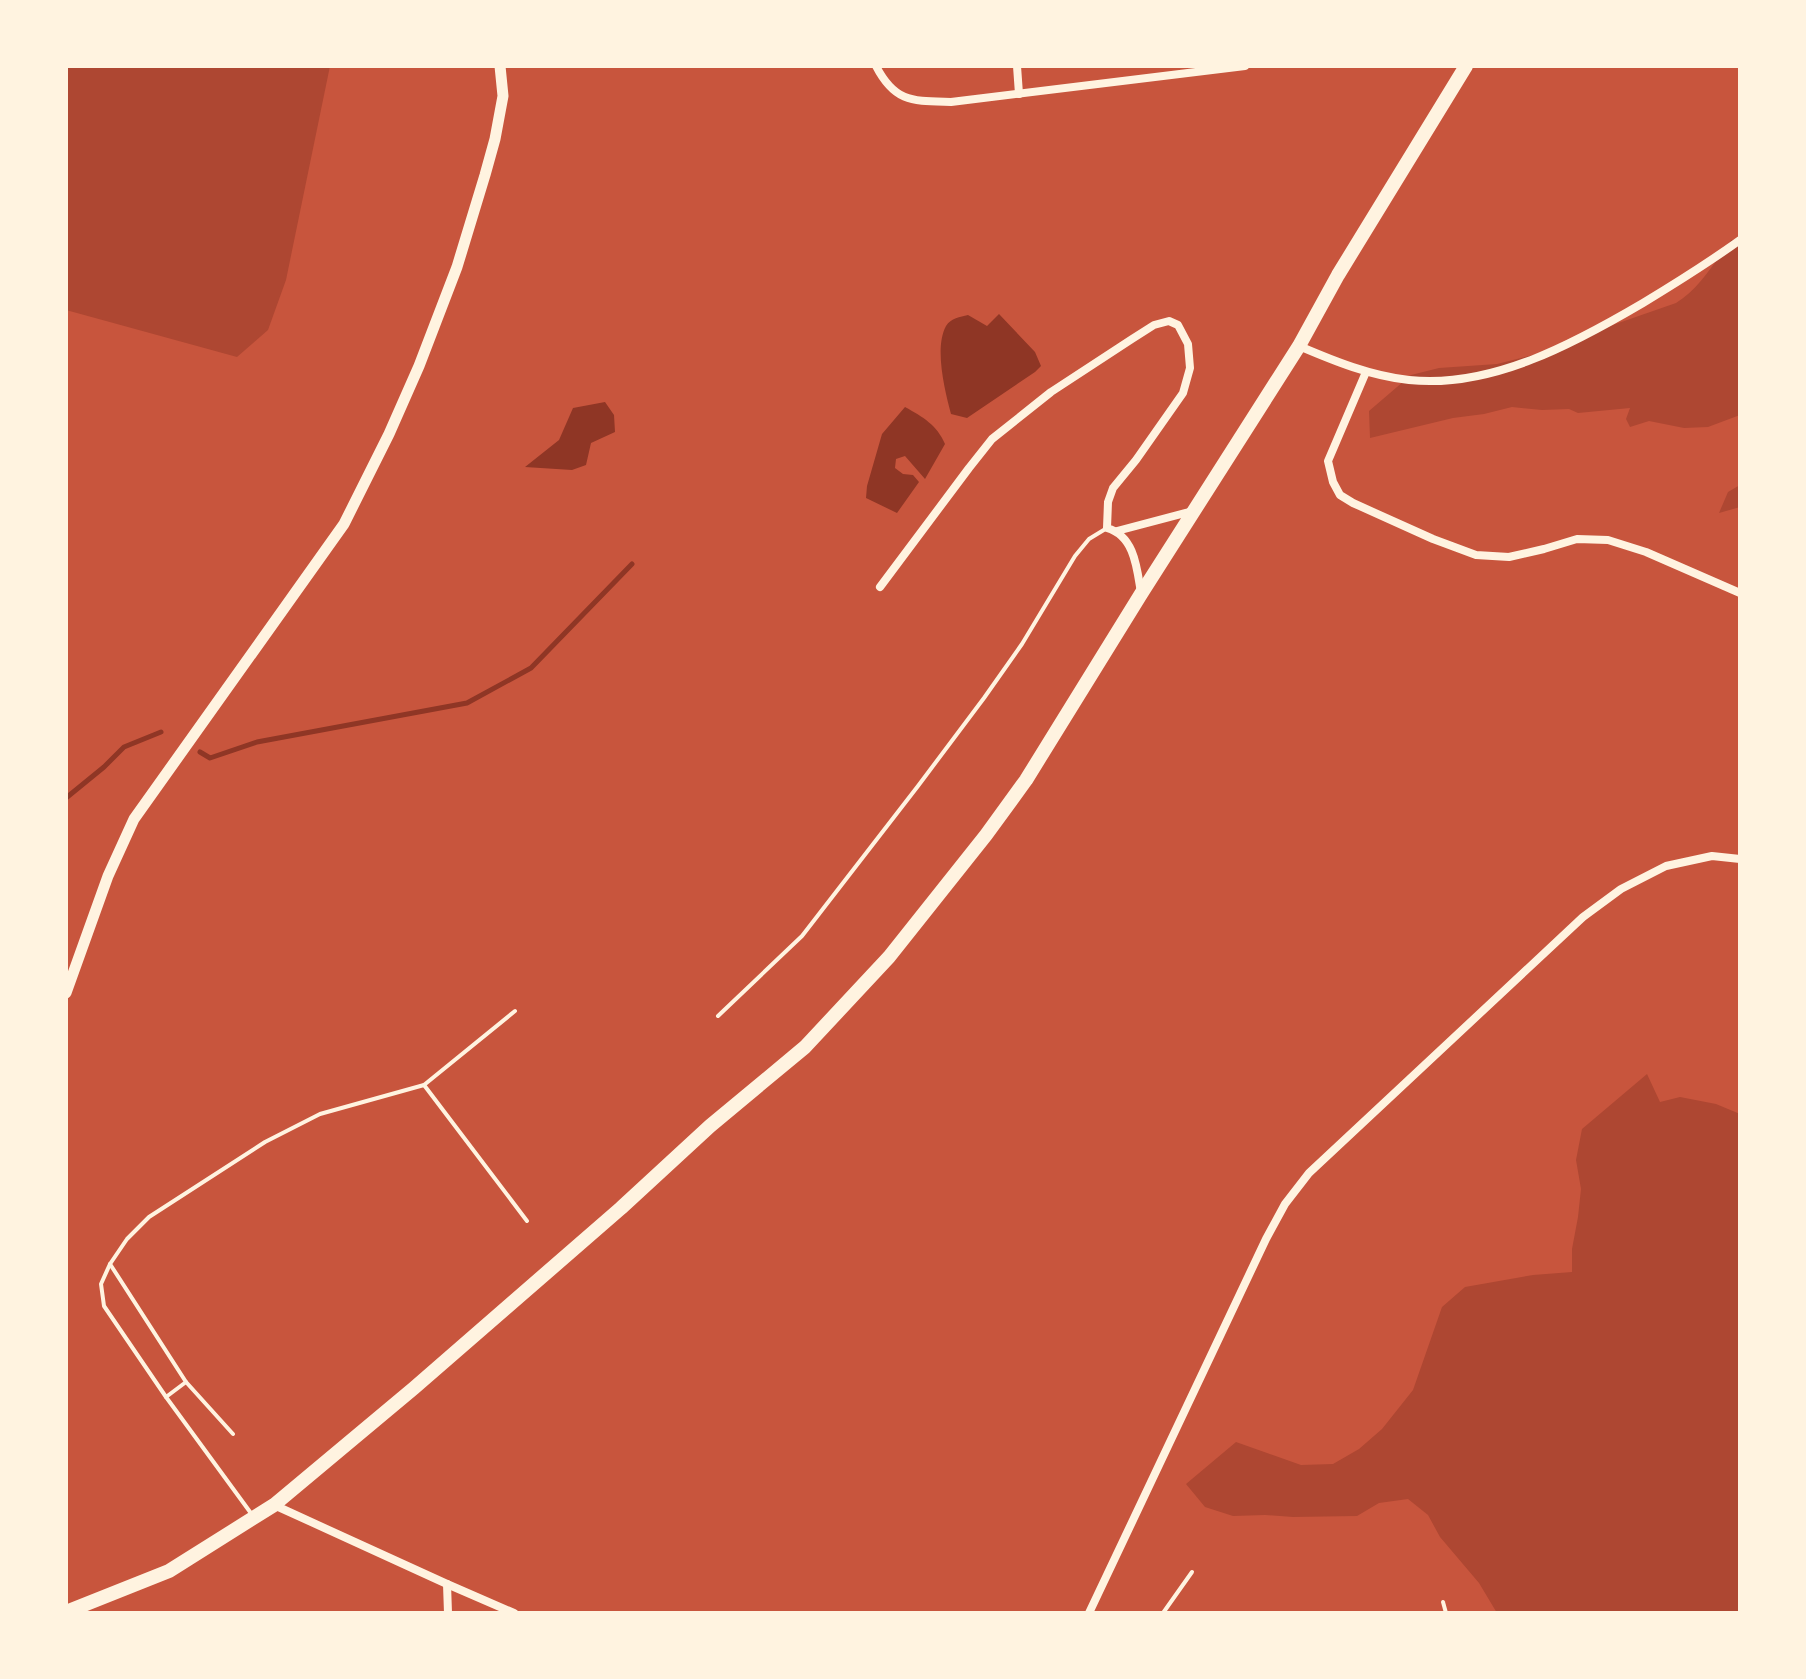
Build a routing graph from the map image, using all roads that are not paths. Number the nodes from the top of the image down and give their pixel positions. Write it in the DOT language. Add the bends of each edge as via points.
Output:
graph roads {
  1 [pos="500,66"];
  2 [pos="876,66"];
  3 [pos="1017,66"];
  4 [pos="1245,66"];
  5 [pos="1466,66"];
  6 [pos="1019,94"];
  7 [pos="1740,240"];
  8 [pos="1299,346"];
  9 [pos="1366,372"];
  10 [pos="1194,510"];
  11 [pos="1107,528"];
  12 [pos="1117,531"];
  13 [pos="880,587"];
  14 [pos="1740,593"];
  15 [pos="1141,594"];
  16 [pos="1740,859"];
  17 [pos="66,993"];
  18 [pos="515,1011"];
  19 [pos="718,1016"];
  20 [pos="424,1085"];
  21 [pos="527,1221"];
  22 [pos="110,1264"];
  23 [pos="186,1382"];
  24 [pos="166,1397"];
  25 [pos="233,1434"];
  26 [pos="274,1505"];
  27 [pos="254,1518"];
  28 [pos="1192,1572"];
  29 [pos="447,1584"];
  30 [pos="1443,1602"];
  31 [pos="66,1612"];
  32 [pos="448,1613"];
  33 [pos="514,1613"];
  34 [pos="1089,1613"];
  35 [pos="1163,1613"];
  36 [pos="1446,1613"];
  1 -- 17 [label="street" via="503,96 495,139 457,267 389,434 344,524 134,819"];
  2 -- 6 [label="street" via="888,86 918,101"];
  3 -- 6 [label="street"];
  4 -- 6 [label="street"];
  5 -- 8 [label="main road"];
  7 -- 9 [label="street" via="1609,322 1534,360 1440,381"];
  8 -- 9 [label="street"];
  8 -- 10 [label="main road"];
  9 -- 14 [label="street" via="1328,461 1340,495 1353,503 1476,555 1509,557 1577,539 1608,540"];
  10 -- 12 [label="street"];
  10 -- 15 [label="main road"];
  11 -- 12 [label="street"];
  11 -- 13 [label="street" via="1113,488 1183,393 1190,368 1188,344 1174,322 1154,325 1132,339 992,439"];
  11 -- 19 [label="lane" via="1075,556 984,698 802,936"];
  12 -- 15 [label="street" via="1136,560"];
  15 -- 26 [label="main road" via="986,835 889,957 805,1047"];
  16 -- 34 [label="street" via="1712,856 1666,866 1621,889 1583,917 1309,1173 1266,1239"];
  18 -- 20 [label="lane"];
  20 -- 21 [label="lane"];
  20 -- 22 [label="lane" via="320,1114 265,1142 149,1217"];
  22 -- 23 [label="lane"];
  22 -- 24 [label="lane" via="101,1284 104,1306"];
  23 -- 24 [label="lane"];
  23 -- 25 [label="lane"];
  24 -- 27 [label="lane"];
  26 -- 27 [label="main road"];
  26 -- 29 [label="street"];
  27 -- 31 [label="main road" via="169,1571"];
  28 -- 35 [label="lane"];
  29 -- 32 [label="street"];
  29 -- 33 [label="street"];
  30 -- 36 [label="lane"];
}
